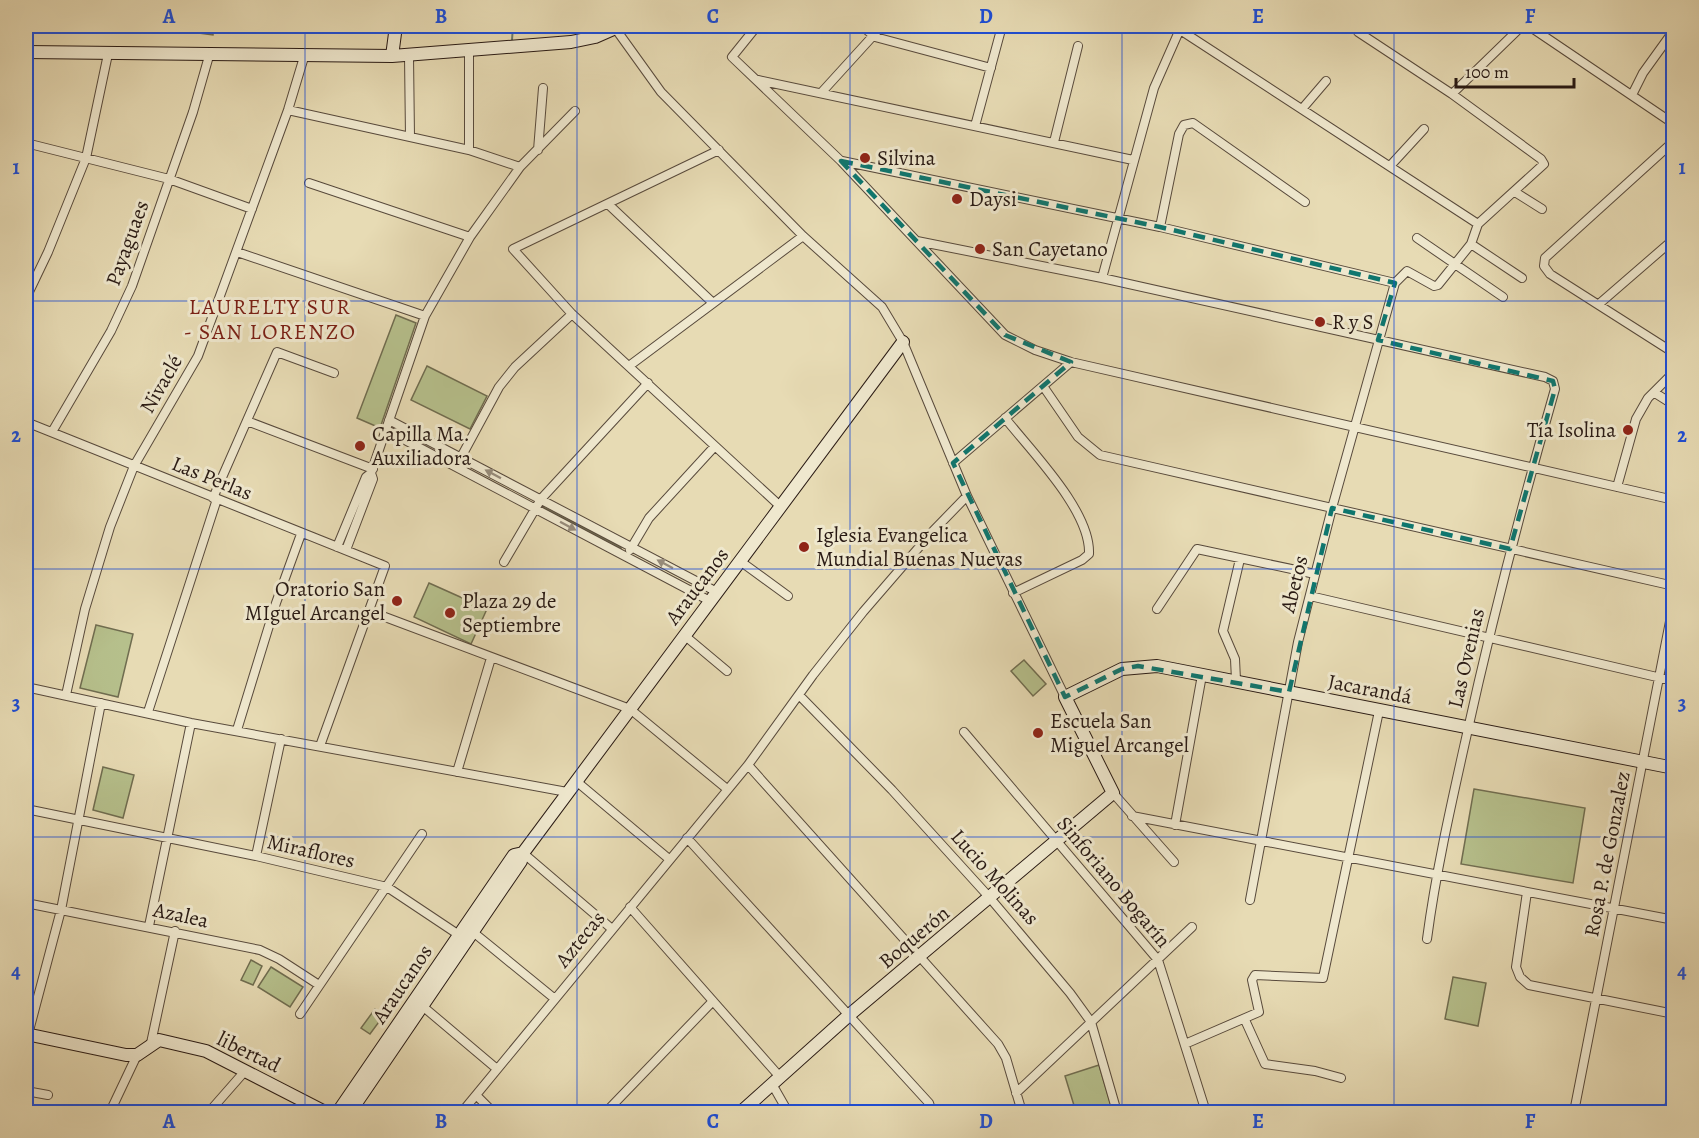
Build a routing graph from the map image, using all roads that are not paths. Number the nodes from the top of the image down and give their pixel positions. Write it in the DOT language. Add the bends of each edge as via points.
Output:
graph roads {
  1 [pos="396,26"];
  2 [pos="757,26"];
  3 [pos="862,26"];
  4 [pos="882,26"];
  5 [pos="1002,26"];
  6 [pos="1522,26"];
  7 [pos="1529,26"];
  8 [pos="617,27"];
  9 [pos="1177,27"];
  10 [pos="1674,30"];
  11 [pos="1358,32"];
  12 [pos="874,37"];
  13 [pos="1078,46"];
  14 [pos="469,50"];
  15 [pos="26,52"];
  16 [pos="108,54"];
  17 [pos="209,56"];
  18 [pos="392,56"];
  19 [pos="409,56"];
  20 [pos="304,57"];
  21 [pos="991,68"];
  22 [pos="757,80"];
  23 [pos="1326,81"];
  24 [pos="543,88"];
  25 [pos="822,93"];
  26 [pos="1452,94"];
  27 [pos="1632,95"];
  28 [pos="1302,109"];
  29 [pos="288,110"];
  30 [pos="575,111"];
  31 [pos="1674,123"];
  32 [pos="975,126"];
  33 [pos="1424,129"];
  34 [pos="410,137"];
  35 [pos="1674,141"];
  36 [pos="1054,142"];
  37 [pos="26,143"];
  38 [pos="469,150"];
  39 [pos="719,150"];
  40 [pos="537,151"];
  41 [pos="86,158"];
  42 [pos="1134,160"];
  43 [pos="841,161"];
  44 [pos="1390,166"];
  45 [pos="520,167"];
  46 [pos="169,179"];
  47 [pos="309,183"];
  48 [pos="1515,192"];
  49 [pos="1305,202"];
  50 [pos="608,204"];
  51 [pos="252,209"];
  52 [pos="1542,209"];
  53 [pos="1117,218"];
  54 [pos="1478,224"];
  55 [pos="1160,227"];
  56 [pos="803,236"];
  57 [pos="470,237"];
  58 [pos="1417,238"];
  59 [pos="1674,239"];
  60 [pos="917,241"];
  61 [pos="1471,244"];
  62 [pos="237,252"];
  63 [pos="1455,264"];
  64 [pos="1102,278"];
  65 [pos="1522,278"];
  66 [pos="1395,283"];
  67 [pos="1503,297"];
  68 [pos="26,298"];
  69 [pos="713,303"];
  70 [pos="1599,304"];
  71 [pos="572,314"];
  72 [pos="425,316"];
  73 [pos="1378,340"];
  74 [pos="903,342"];
  75 [pos="1674,352"];
  76 [pos="1071,362"];
  77 [pos="629,366"];
  78 [pos="1674,372"];
  79 [pos="334,373"];
  80 [pos="648,383"];
  81 [pos="1043,386"];
  82 [pos="1655,393"];
  83 [pos="1674,405"];
  84 [pos="1005,418"];
  85 [pos="389,420"];
  86 [pos="247,421"];
  87 [pos="26,422"];
  88 [pos="1355,427"];
  89 [pos="386,430"];
  90 [pos="52,432"];
  91 [pos="715,446"];
  92 [pos="461,457"];
  93 [pos="953,463"];
  94 [pos="134,466"];
  95 [pos="456,467"];
  96 [pos="1532,467"];
  97 [pos="372,471"];
  98 [pos="1617,487"];
  99 [pos="967,496"];
  100 [pos="215,498"];
  101 [pos="541,499"];
  102 [pos="1674,500"];
  103 [pos="780,506"];
  104 [pos="534,508"];
  105 [pos="1332,508"];
  106 [pos="301,534"];
  107 [pos="337,547"];
  108 [pos="631,547"];
  109 [pos="1510,549"];
  110 [pos="346,550"];
  111 [pos="626,557"];
  112 [pos="1240,559"];
  113 [pos="740,561"];
  114 [pos="504,562"];
  115 [pos="1315,574"];
  116 [pos="1674,586"];
  117 [pos="1013,592"];
  118 [pos="714,596"];
  119 [pos="788,596"];
  120 [pos="1310,596"];
  121 [pos="1673,603"];
  122 [pos="1157,609"];
  123 [pos="369,611"];
  124 [pos="684,635"];
  125 [pos="1489,636"];
  126 [pos="491,658"];
  127 [pos="727,671"];
  128 [pos="1202,675"];
  129 [pos="1659,678"];
  130 [pos="1236,681"];
  131 [pos="1674,681"];
  132 [pos="26,687"];
  133 [pos="1289,693"];
  134 [pos="66,695"];
  135 [pos="799,695"];
  136 [pos="1065,697"];
  137 [pos="101,703"];
  138 [pos="630,709"];
  139 [pos="1379,711"];
  140 [pos="148,712"];
  141 [pos="191,723"];
  142 [pos="1468,728"];
  143 [pos="237,730"];
  144 [pos="964,732"];
  145 [pos="280,739"];
  146 [pos="320,746"];
  147 [pos="1643,761"];
  148 [pos="748,765"];
  149 [pos="1674,768"];
  150 [pos="457,772"];
  151 [pos="576,781"];
  152 [pos="727,789"];
  153 [pos="567,792"];
  154 [pos="1113,793"];
  155 [pos="26,808"];
  156 [pos="1132,816"];
  157 [pos="80,821"];
  158 [pos="1175,825"];
  159 [pos="422,834"];
  160 [pos="168,838"];
  161 [pos="687,838"];
  162 [pos="1260,841"];
  163 [pos="1056,842"];
  164 [pos="522,853"];
  165 [pos="256,856"];
  166 [pos="1349,857"];
  167 [pos="669,859"];
  168 [pos="1174,862"];
  169 [pos="1436,876"];
  170 [pos="387,886"];
  171 [pos="1527,892"];
  172 [pos="990,898"];
  173 [pos="1250,900"];
  174 [pos="26,903"];
  175 [pos="630,907"];
  176 [pos="61,909"];
  177 [pos="1615,909"];
  178 [pos="1674,920"];
  179 [pos="149,926"];
  180 [pos="1192,927"];
  181 [pos="612,929"];
  182 [pos="175,931"];
  183 [pos="473,932"];
  184 [pos="459,935"];
  185 [pos="1427,939"];
  186 [pos="921,957"];
  187 [pos="1158,960"];
  188 [pos="320,985"];
  189 [pos="555,999"];
  190 [pos="1598,1000"];
  191 [pos="714,1001"];
  192 [pos="418,1003"];
  193 [pos="300,1014"];
  194 [pos="1674,1014"];
  195 [pos="848,1016"];
  196 [pos="1245,1020"];
  197 [pos="1090,1022"];
  198 [pos="27,1037"];
  199 [pos="151,1043"];
  200 [pos="1185,1044"];
  201 [pos="137,1055"];
  202 [pos="497,1070"];
  203 [pos="245,1071"];
  204 [pos="1341,1078"];
  205 [pos="776,1081"];
  206 [pos="1674,1084"];
  207 [pos="26,1091"];
  208 [pos="1016,1093"];
  209 [pos="48,1095"];
  210 [pos="476,1095"];
  211 [pos="110,1113"];
  212 [pos="209,1113"];
  213 [pos="326,1113"];
  214 [pos="338,1113"];
  215 [pos="351,1113"];
  216 [pos="462,1113"];
  217 [pos="493,1113"];
  218 [pos="606,1113"];
  219 [pos="741,1113"];
  220 [pos="788,1113"];
  221 [pos="932,1113"];
  222 [pos="1022,1113"];
  223 [pos="1117,1113"];
  224 [pos="1206,1113"];
  225 [pos="1574,1113"];
  226 [pos="1668,1113"];
  1 -- 18 [label="street"];
  2 -- 22 [label="street" via="732,57"];
  3 -- 12 [label="street"];
  4 -- 12 [label="street"];
  5 -- 21 [label="street"];
  6 -- 26 [label="street"];
  7 -- 27 [label="street"];
  8 -- 14 [label="street" via="571,42"];
  8 -- 39 [label="street" via="661,92"];
  9 -- 28 [label="street"];
  9 -- 42 [label="street" via="1154,88"];
  10 -- 27 [label="street"];
  11 -- 26 [label="street"];
  12 -- 21 [label="street"];
  12 -- 25 [label="street"];
  13 -- 36 [label="street"];
  14 -- 19 [label="street"];
  14 -- 38 [label="street"];
  15 -- 16 [label="street"];
  16 -- 17 [label="street"];
  16 -- 41 [label="street"];
  17 -- 20 [label="street"];
  17 -- 46 [label="street, Payaguaes"];
  18 -- 19 [label="street"];
  18 -- 20 [label="street"];
  19 -- 34 [label="street"];
  20 -- 29 [label="street, Nivaclé"];
  21 -- 32 [label="street"];
  22 -- 25 [label="street"];
  22 -- 43 [label="street"];
  23 -- 28 [label="street"];
  24 -- 40 [label="street"];
  25 -- 32 [label="street"];
  26 -- 48 [label="street" via="1543,161 1544,166"];
  27 -- 31 [label="street"];
  28 -- 44 [label="street"];
  29 -- 34 [label="street"];
  29 -- 51 [label="street, Nivaclé"];
  30 -- 40 [label="street"];
  32 -- 36 [label="street"];
  33 -- 44 [label="street"];
  34 -- 38 [label="street"];
  35 -- 70 [label="street" via="1545,258 1544,266 1550,274"];
  36 -- 42 [label="street"];
  37 -- 41 [label="street"];
  38 -- 45 [label="street"];
  39 -- 50 [label="street"];
  39 -- 56 [label="street"];
  40 -- 45 [label="street"];
  41 -- 46 [label="street"];
  41 -- 68 [label="street"];
  42 -- 53 [label="street"];
  43 -- 53 [label="street"];
  43 -- 60 [label="street"];
  44 -- 54 [label="street"];
  45 -- 57 [label="street"];
  46 -- 51 [label="street"];
  46 -- 90 [label="street, Payaguaes" via="128,295"];
  47 -- 57 [label="street"];
  48 -- 52 [label="street"];
  48 -- 54 [label="street"];
  49 -- 55 [label="street" via="1193,123 1184,125 1179,134"];
  50 -- 69 [label="street"];
  50 -- 71 [label="street" via="513,249"];
  51 -- 62 [label="street, Nivaclé"];
  53 -- 55 [label="street"];
  53 -- 64 [label="street"];
  54 -- 61 [label="street"];
  55 -- 66 [label="street"];
  56 -- 69 [label="street"];
  56 -- 74 [label="street" via="882,307"];
  57 -- 72 [label="street"];
  58 -- 63 [label="street"];
  59 -- 70 [label="street"];
  60 -- 64 [label="street"];
  60 -- 76 [label="street" via="1005,334 1035,350"];
  61 -- 63 [label="street"];
  61 -- 65 [label="street"];
  62 -- 72 [label="street"];
  62 -- 94 [label="street, Nivaclé" via="198,356"];
  63 -- 66 [label="street" via="1436,286 1408,271"];
  63 -- 67 [label="street"];
  64 -- 73 [label="street"];
  66 -- 73 [label="street, Abetos"];
  69 -- 77 [label="street"];
  70 -- 75 [label="street"];
  71 -- 77 [label="street"];
  71 -- 92 [label="street" via="499,387"];
  72 -- 85 [label="street"];
  73 -- 88 [label="street, Abetos"];
  73 -- 96 [label="street, Las Ovenias" via="1553,381 1555,389"];
  74 -- 93 [label="street"];
  74 -- 103 [label="street, Araucanos"];
  76 -- 81 [label="street"];
  76 -- 88 [label="street"];
  77 -- 80 [label="street"];
  78 -- 82 [label="street"];
  79 -- 86 [label="street" via="277,352"];
  80 -- 91 [label="street"];
  80 -- 101 [label="street"];
  81 -- 84 [label="street"];
  81 -- 105 [label="street" via="1078,437 1100,455"];
  82 -- 83 [label="street"];
  82 -- 98 [label="street" via="1636,419"];
  84 -- 93 [label="street"];
  84 -- 117 [label="street" via="1066,496 1084,526 1089,546 1089,554 1082,560"];
  85 -- 89 [label="street"];
  85 -- 92 [label="street"];
  86 -- 97 [label="street"];
  86 -- 100 [label="street"];
  87 -- 90 [label="street, Las Perlas"];
  88 -- 96 [label="street"];
  88 -- 105 [label="street, Abetos"];
  89 -- 95 [label="street"];
  89 -- 97 [label="street"];
  90 -- 94 [label="street, Las Perlas"];
  91 -- 103 [label="street"];
  91 -- 108 [label="street" via="657,507"];
  92 -- 95 [label="street"];
  101 -- 92 [label="street, one-way"];
  93 -- 99 [label="street"];
  94 -- 100 [label="street, Las Perlas"];
  94 -- 134 [label="street, Nivaclé" via="85,609"];
  95 -- 104 [label="street"];
  96 -- 98 [label="street"];
  96 -- 109 [label="street, Las Ovenias"];
  97 -- 107 [label="street"];
  97 -- 110 [label="street" via="373,479"];
  98 -- 102 [label="street"];
  99 -- 117 [label="street"];
  99 -- 135 [label="street, Aztecas" via="863,612"];
  100 -- 106 [label="street, Las Perlas"];
  100 -- 140 [label="street"];
  101 -- 104 [label="street"];
  101 -- 108 [label="street"];
  103 -- 113 [label="street, Araucanos"];
  104 -- 111 [label="street, one-way"];
  104 -- 114 [label="street"];
  105 -- 109 [label="street"];
  105 -- 115 [label="street, Abetos"];
  106 -- 107 [label="street, Las Perlas"];
  106 -- 143 [label="street"];
  107 -- 110 [label="street, Las Perlas"];
  108 -- 111 [label="street"];
  118 -- 108 [label="street, one-way"];
  109 -- 116 [label="street"];
  109 -- 125 [label="street, Las Ovenias"];
  110 -- 123 [label="street, Las Perlas" via="385,566"];
  111 -- 118 [label="street"];
  112 -- 115 [label="street"];
  112 -- 122 [label="street" via="1197,549"];
  112 -- 130 [label="street" via="1223,631 1235,659"];
  113 -- 118 [label="street, Araucanos"];
  113 -- 119 [label="street"];
  115 -- 120 [label="street, Abetos"];
  117 -- 136 [label="street"];
  118 -- 124 [label="street, Araucanos"];
  120 -- 125 [label="street"];
  120 -- 133 [label="street, Abetos"];
  121 -- 129 [label="street, Rosa P. de Gonzalez"];
  123 -- 126 [label="street"];
  123 -- 146 [label="street"];
  124 -- 127 [label="street"];
  124 -- 138 [label="street, Araucanos"];
  125 -- 129 [label="street"];
  125 -- 142 [label="street, Las Ovenias"];
  126 -- 138 [label="street"];
  126 -- 150 [label="street"];
  128 -- 130 [label="street, Jacarandá"];
  128 -- 136 [label="street, Jacarandá" via="1138,666 1122,669"];
  128 -- 158 [label="street"];
  129 -- 131 [label="street"];
  129 -- 147 [label="street, Rosa P. de Gonzalez"];
  130 -- 133 [label="street, Jacarandá"];
  132 -- 134 [label="street"];
  133 -- 139 [label="street, Jacarandá"];
  133 -- 162 [label="street, Abetos"];
  134 -- 137 [label="street"];
  135 -- 148 [label="street, Aztecas"];
  135 -- 172 [label="street, Lucio Molinas"];
  136 -- 154 [label="street"];
  137 -- 140 [label="street"];
  137 -- 157 [label="street"];
  138 -- 151 [label="street, Araucanos"];
  138 -- 152 [label="street"];
  139 -- 142 [label="street, Jacarandá"];
  139 -- 166 [label="street"];
  140 -- 141 [label="street"];
  141 -- 143 [label="street"];
  141 -- 160 [label="street"];
  142 -- 147 [label="street, Jacarandá"];
  142 -- 169 [label="street, Las Ovenias"];
  143 -- 145 [label="street"];
  144 -- 163 [label="street, Sinforiano Bogarín"];
  145 -- 146 [label="street"];
  145 -- 165 [label="street"];
  146 -- 150 [label="street"];
  147 -- 149 [label="street, Jacarandá"];
  147 -- 177 [label="street, Rosa P. de Gonzalez"];
  148 -- 152 [label="street, Aztecas"];
  148 -- 186 [label="street"];
  150 -- 153 [label="street"];
  151 -- 153 [label="street, Araucanos"];
  151 -- 167 [label="street"];
  152 -- 161 [label="street, Aztecas"];
  153 -- 164 [label="street, Araucanos"];
  154 -- 156 [label="street"];
  154 -- 163 [label="street, Boquerón"];
  155 -- 157 [label="street, Miraflores"];
  156 -- 158 [label="street"];
  156 -- 168 [label="street"];
  157 -- 160 [label="street, Miraflores"];
  157 -- 176 [label="street"];
  158 -- 162 [label="street"];
  159 -- 170 [label="street"];
  160 -- 165 [label="street, Miraflores"];
  160 -- 179 [label="street"];
  161 -- 167 [label="street, Aztecas"];
  161 -- 195 [label="street"];
  162 -- 166 [label="street"];
  162 -- 173 [label="street, Abetos"];
  163 -- 172 [label="street, Boquerón"];
  163 -- 187 [label="street, Sinforiano Bogarín"];
  164 -- 181 [label="street"];
  164 -- 183 [label="street, Araucanos" via="521,861"];
  164 -- 184 [label="street, Araucanos" via="514,855"];
  165 -- 170 [label="street, Miraflores"];
  166 -- 169 [label="street"];
  166 -- 196 [label="street" via="1323,978 1255,975 1252,980 1258,1012"];
  167 -- 175 [label="street, Aztecas"];
  169 -- 171 [label="street"];
  169 -- 185 [label="street, Las Ovenias"];
  170 -- 184 [label="street, Miraflores"];
  170 -- 188 [label="street"];
  171 -- 177 [label="street"];
  171 -- 190 [label="street" via="1516,967 1520,977 1529,986 1542,990"];
  172 -- 186 [label="street, Boquerón"];
  172 -- 197 [label="street, Lucio Molinas" via="1065,986"];
  174 -- 176 [label="street, Azalea"];
  175 -- 181 [label="street, Aztecas"];
  175 -- 191 [label="street"];
  176 -- 179 [label="street, Azalea"];
  176 -- 198 [label="street"];
  177 -- 178 [label="street"];
  177 -- 190 [label="street, Rosa P. de Gonzalez"];
  179 -- 182 [label="street, Azalea"];
  180 -- 187 [label="street"];
  181 -- 189 [label="street, Aztecas"];
  182 -- 188 [label="street, Azalea" via="260,950"];
  182 -- 199 [label="street"];
  183 -- 184 [label="street"];
  183 -- 189 [label="street"];
  183 -- 192 [label="street, Araucanos"];
  184 -- 192 [label="street, Araucanos"];
  186 -- 195 [label="street, Boquerón"];
  186 -- 208 [label="street" via="998,1044"];
  187 -- 197 [label="street"];
  187 -- 200 [label="street, Sinforiano Bogarín"];
  188 -- 193 [label="street"];
  189 -- 202 [label="street, Aztecas"];
  190 -- 194 [label="street"];
  190 -- 225 [label="street, Rosa P. de Gonzalez"];
  191 -- 205 [label="street"];
  191 -- 218 [label="street"];
  192 -- 202 [label="street"];
  192 -- 214 [label="street, Araucanos"];
  192 -- 215 [label="street, Araucanos"];
  195 -- 205 [label="street, Boquerón"];
  195 -- 221 [label="street" via="929,1103"];
  196 -- 200 [label="street"];
  196 -- 204 [label="street" via="1265,1064"];
  197 -- 208 [label="street"];
  197 -- 223 [label="street, Lucio Molinas"];
  198 -- 201 [label="street"];
  199 -- 201 [label="street"];
  199 -- 203 [label="street, libertad" via="186,1045"];
  200 -- 224 [label="street, Sinforiano Bogarín"];
  201 -- 211 [label="street"];
  202 -- 210 [label="street, Aztecas"];
  203 -- 212 [label="street"];
  203 -- 213 [label="street, libertad"];
  205 -- 219 [label="street, Boquerón"];
  205 -- 220 [label="street"];
  206 -- 226 [label="street"];
  207 -- 209 [label="street"];
  208 -- 222 [label="street"];
  210 -- 216 [label="street, Aztecas"];
  210 -- 217 [label="street"];
}
